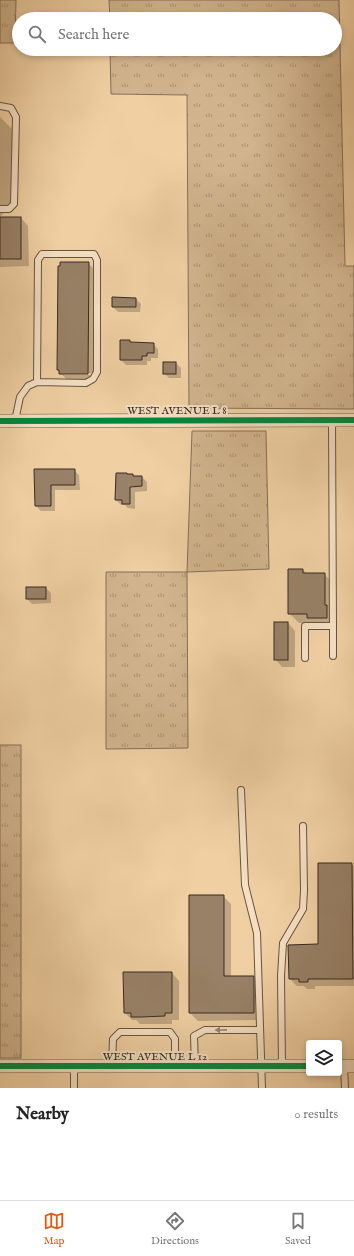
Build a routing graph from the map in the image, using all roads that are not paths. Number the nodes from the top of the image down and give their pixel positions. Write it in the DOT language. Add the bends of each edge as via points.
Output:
graph roads {
  1 [pos="0,106"];
  2 [pos="0,209"];
  3 [pos="37,382"];
  4 [pos="332,420"];
  5 [pos="354,420"];
  6 [pos="0,421"];
  7 [pos="15,421"];
  8 [pos="333,626"];
  9 [pos="334,656"];
  10 [pos="305,658"];
  11 [pos="241,790"];
  12 [pos="303,826"];
  13 [pos="260,1030"];
  14 [pos="0,1066"];
  15 [pos="74,1066"];
  16 [pos="112,1066"];
  17 [pos="175,1066"];
  18 [pos="195,1066"];
  19 [pos="262,1066"];
  20 [pos="282,1066"];
  21 [pos="306,1066"];
  22 [pos="346,1066"];
  23 [pos="74,1088"];
  24 [pos="262,1088"];
  25 [pos="345,1088"];
  1 -- 2 [label="lane" via="10,108 16,117 14,204 9,209"];
  3 -- 3 [label="lane" via="38,260 42,254 94,254 97,260 97,372 93,379 86,383"];
  3 -- 7 [label="lane" via="28,386 20,397"];
  4 -- 5 [label="street, WEST AVENUE L 8"];
  4 -- 7 [label="street, WEST AVENUE L 8"];
  4 -- 8 [label="lane"];
  6 -- 7 [label="street, WEST AVENUE L 8"];
  8 -- 9 [label="lane"];
  8 -- 10 [label="lane" via="305,626"];
  11 -- 13 [label="lane" via="245,885 256,934"];
  12 -- 20 [label="lane" via="303,909 283,943"];
  13 -- 18 [label="lane, one-way" via="204,1030 194,1036"];
  13 -- 19 [label="lane"];
  14 -- 15 [label="street, WEST AVENUE L 12"];
  15 -- 16 [label="street, WEST AVENUE L 12"];
  15 -- 23 [label="lane"];
  16 -- 17 [label="street, WEST AVENUE L 12"];
  16 -- 17 [label="lane" via="113,1039 120,1032 170,1032 175,1039"];
  17 -- 18 [label="street, WEST AVENUE L 12"];
  18 -- 19 [label="street, WEST AVENUE L 12"];
  19 -- 20 [label="street, WEST AVENUE L 12"];
  19 -- 24 [label="lane"];
  20 -- 21 [label="street, WEST AVENUE L 12"];
  22 -- 25 [label="lane"];
}
